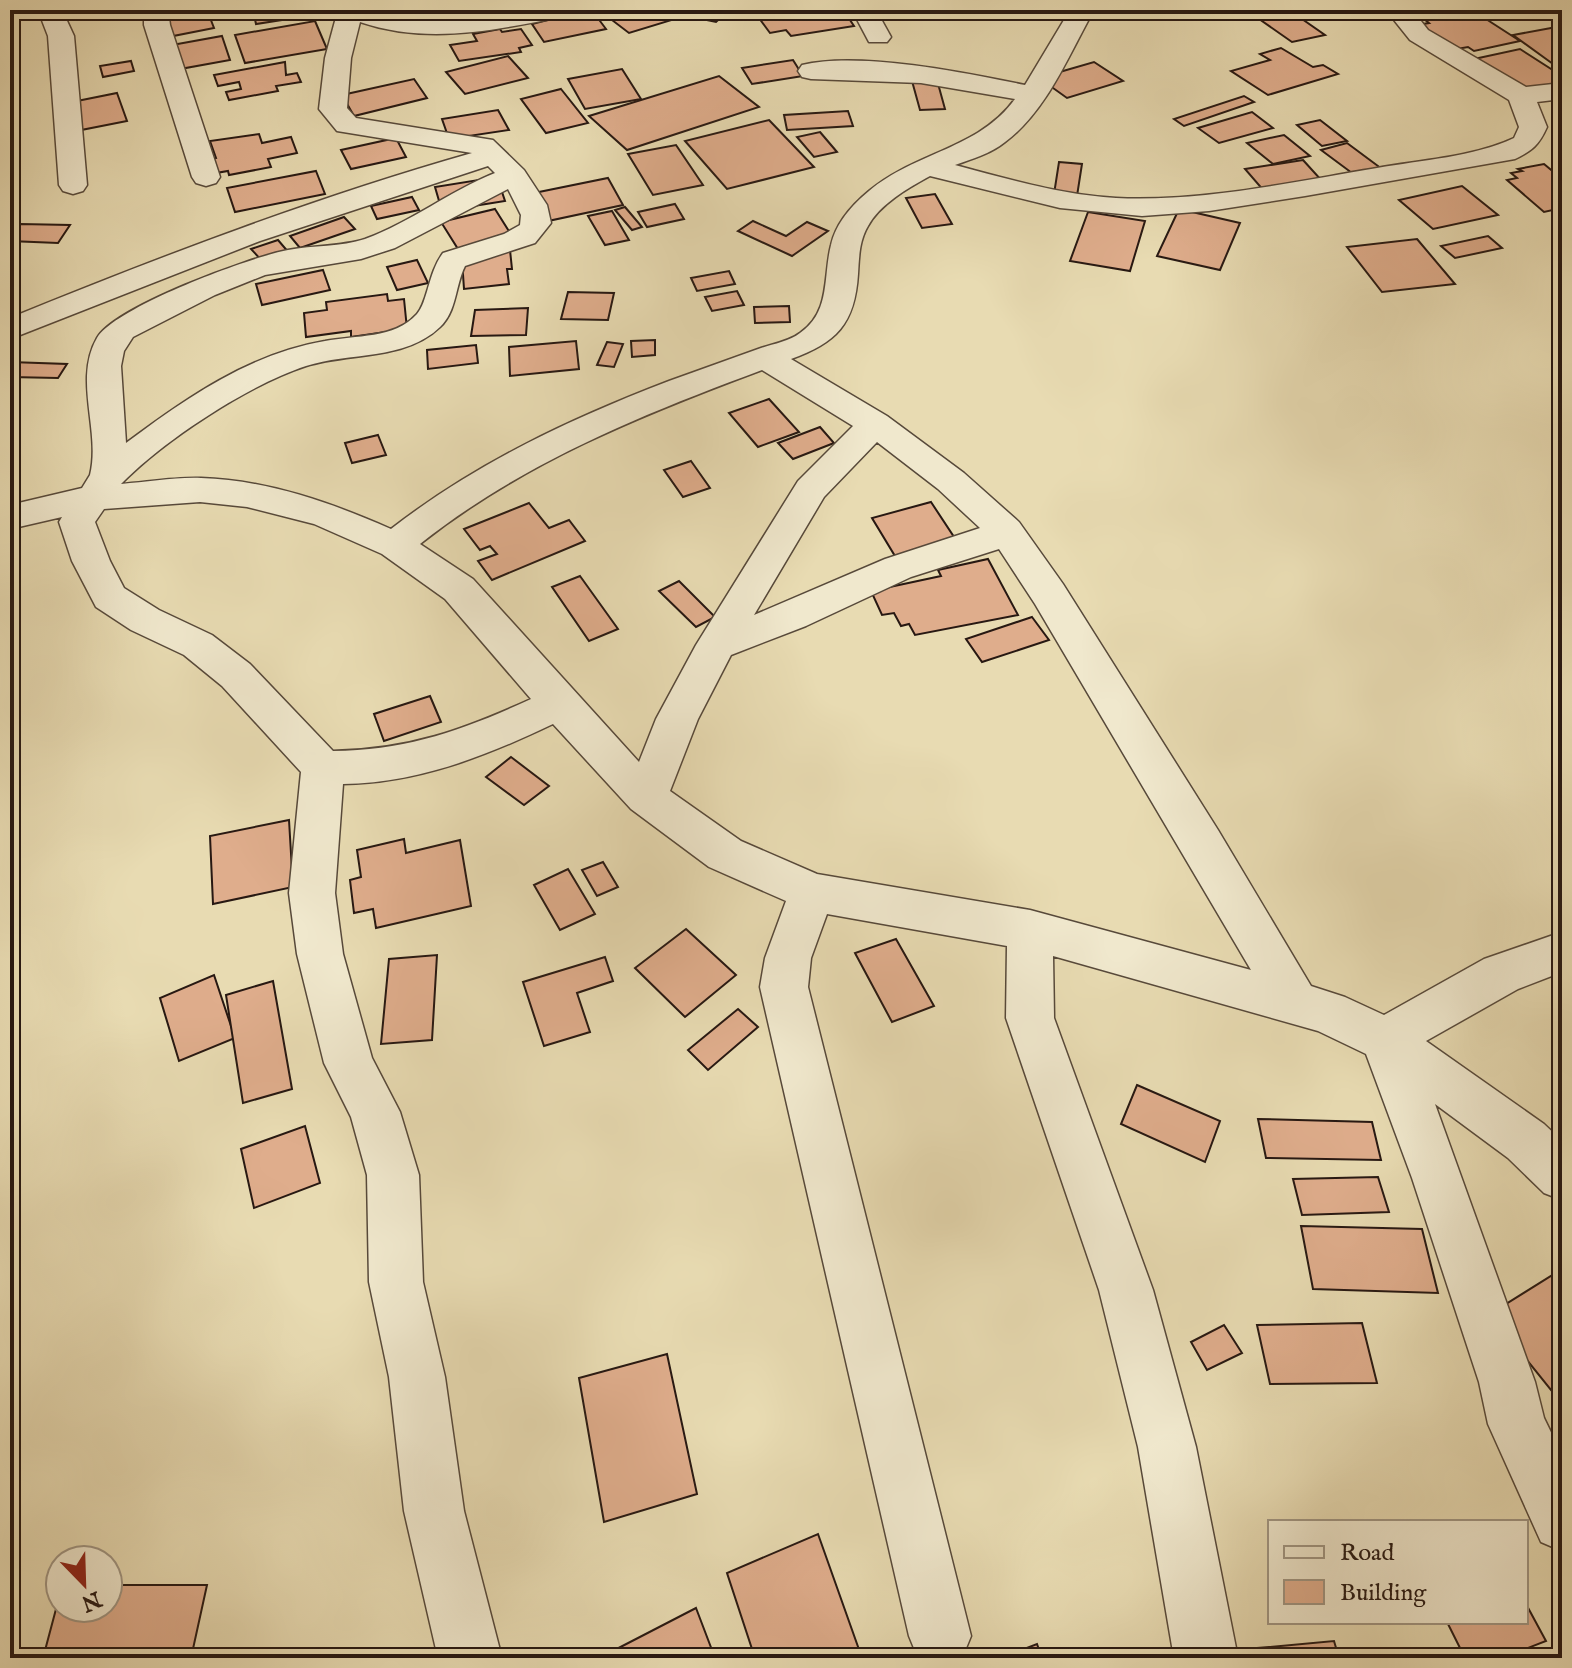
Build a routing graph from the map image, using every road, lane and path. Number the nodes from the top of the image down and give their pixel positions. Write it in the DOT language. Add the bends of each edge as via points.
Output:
graph roads {
  1 [pos="50,10"];
  2 [pos="156,10"];
  3 [pos="350,10"];
  4 [pos="562,10"];
  5 [pos="864,10"];
  6 [pos="1082,10"];
  7 [pos="1419,10"];
  8 [pos="878,37"];
  9 [pos="811,71"];
  10 [pos="1562,91"];
  11 [pos="1030,94"];
  12 [pos="1521,96"];
  13 [pos="505,165"];
  14 [pos="926,166"];
  15 [pos="206,177"];
  16 [pos="73,185"];
  17 [pos="10,329"];
  18 [pos="766,358"];
  19 [pos="875,424"];
  20 [pos="100,486"];
  21 [pos="10,517"];
  22 [pos="1006,531"];
  23 [pos="395,545"];
  24 [pos="716,645"];
  25 [pos="559,704"];
  26 [pos="323,768"];
  27 [pos="646,797"];
  28 [pos="812,892"];
  29 [pos="1030,930"];
  30 [pos="1562,952"];
  31 [pos="1295,1002"];
  32 [pos="1385,1039"];
  33 [pos="1562,1175"];
  34 [pos="1562,1521"];
  35 [pos="940,1636"];
  36 [pos="470,1658"];
  37 [pos="1206,1658"];
  1 -- 16 [label="street" via="61,36"];
  2 -- 15 [label="street"];
  3 -- 4 [label="street" via="398,26 435,30"];
  3 -- 13 [label="street" via="333,109 347,125 467,142"];
  5 -- 8 [label="street"];
  6 -- 11 [label="street"];
  7 -- 12 [label="street" via="1407,20 1419,35"];
  9 -- 11 [label="street" via="870,69 948,76"];
  10 -- 12 [label="street"];
  11 -- 14 [label="street" via="998,135"];
  12 -- 14 [label="street" via="1533,127 1526,143 1505,153 1216,201 1141,208 1094,204"];
  13 -- 17 [label="street" via="404,180 208,248"];
  13 -- 20 [label="street" via="466,196 383,242 249,269 127,327 113,339 106,369"];
  13 -- 20 [label="street" via="537,215 536,225 528,234 452,261 434,316 403,337 330,349 246,378 201,405"];
  14 -- 18 [label="street" via="863,213 845,240 844,282 829,328"];
  18 -- 19 [label="street"];
  18 -- 23 [label="street" via="592,427 515,464 434,511"];
  19 -- 22 [label="street"];
  19 -- 24 [label="street" via="811,489"];
  20 -- 21 [label="street"];
  20 -- 23 [label="street" via="247,495 325,514"];
  20 -- 26 [label="street" via="77,522 110,597 198,645 236,675"];
  22 -- 24 [label="street" via="898,568"];
  22 -- 31 [label="street"];
  23 -- 25 [label="street" via="459,589"];
  24 -- 27 [label="street" via="677,719"];
  25 -- 26 [label="street" via="435,754 381,766"];
  25 -- 27 [label="street"];
  26 -- 36 [label="street" via="312,893 320,954 349,1063 375,1112 393,1175 396,1282 417,1377 434,1511"];
  27 -- 28 [label="street" via="725,854"];
  28 -- 29 [label="street"];
  28 -- 35 [label="street" via="788,958 784,987"];
  29 -- 31 [label="street"];
  29 -- 37 [label="street" via="1030,1018 1126,1290 1167,1447"];
  30 -- 32 [label="street" via="1501,974"];
  31 -- 32 [label="street"];
  32 -- 33 [label="street" via="1526,1141"];
  32 -- 34 [label="street" via="1438,1178 1517,1424"];
}
